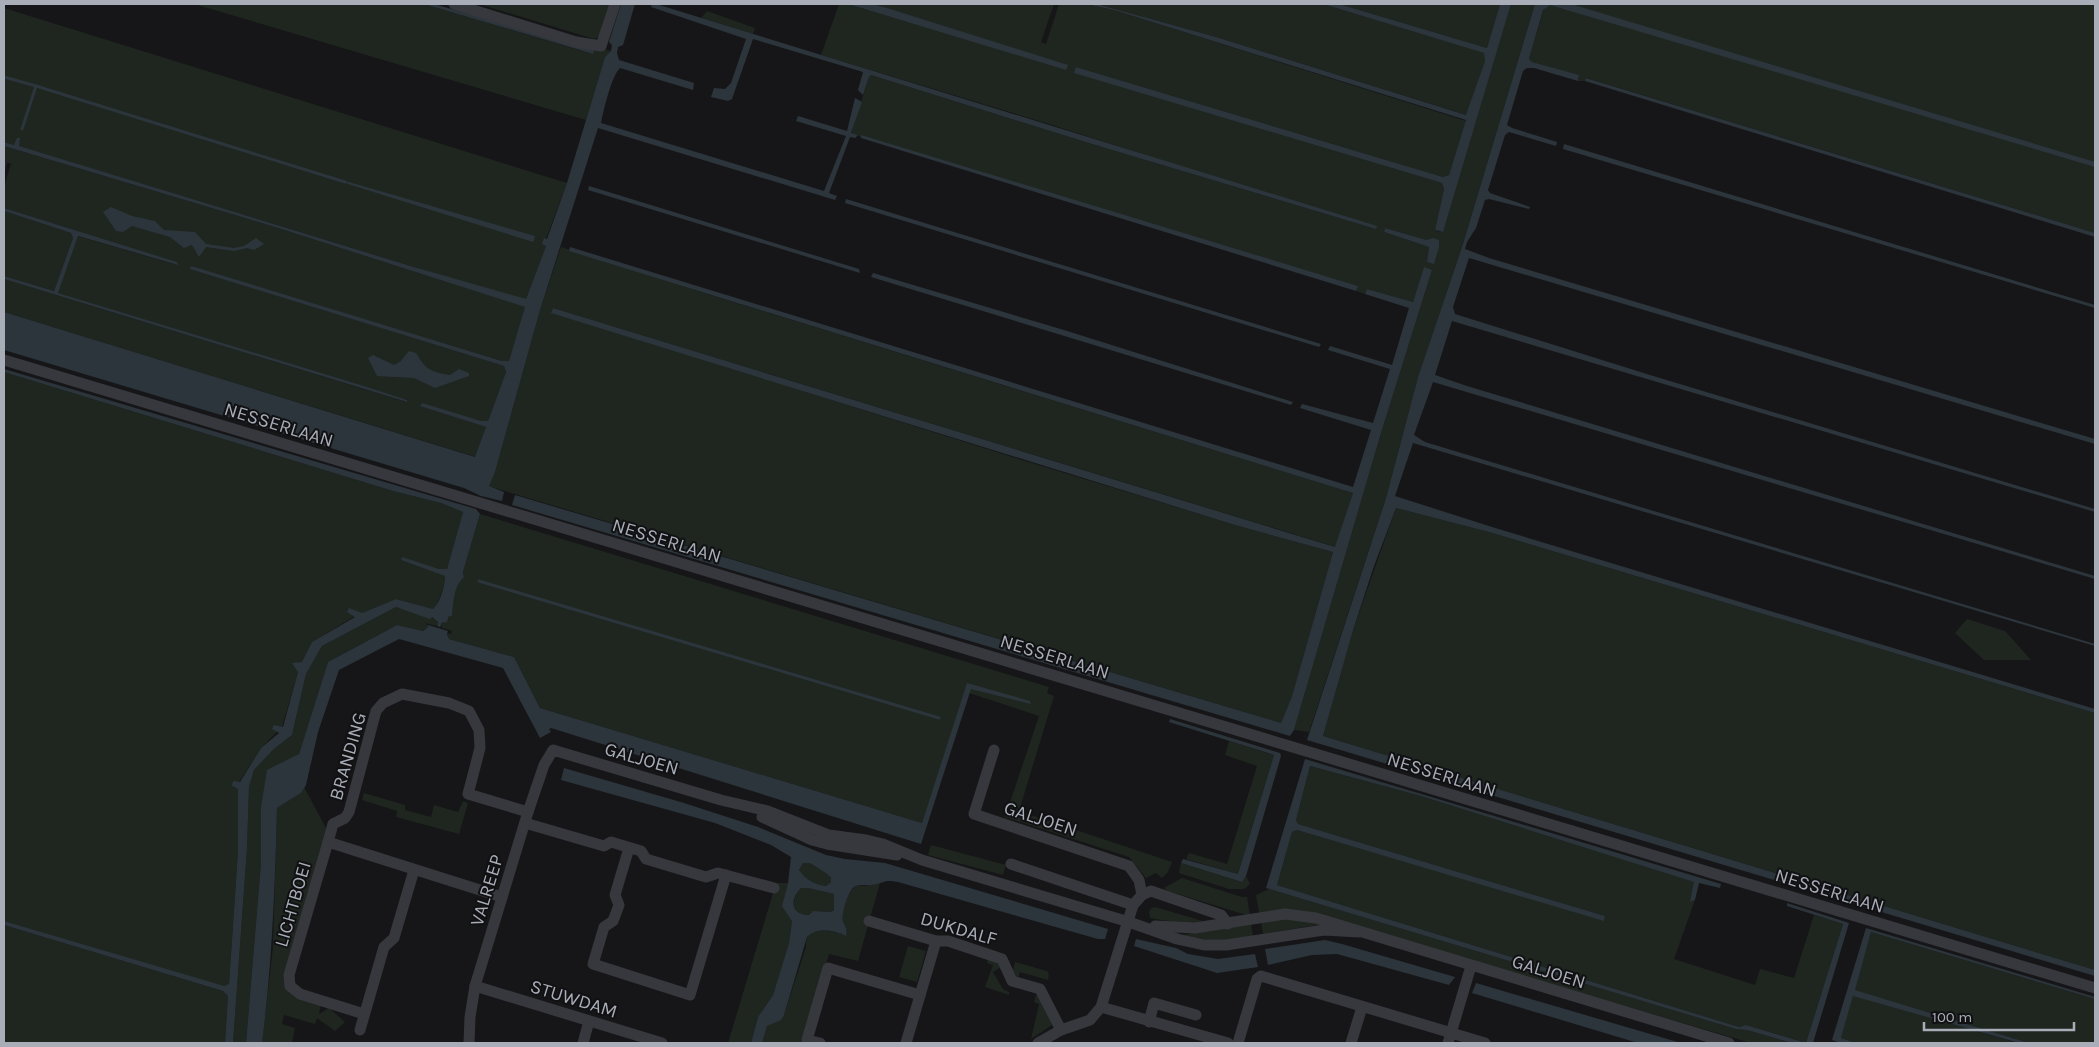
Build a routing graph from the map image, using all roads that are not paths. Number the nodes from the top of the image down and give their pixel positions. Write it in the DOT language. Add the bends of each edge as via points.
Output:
graph roads {
  1 [pos="454,4"];
  2 [pos="615,4"];
  3 [pos="4,360"];
  4 [pos="553,750"];
  5 [pos="994,750"];
  6 [pos="527,817"];
  7 [pos="328,842"];
  8 [pos="629,848"];
  9 [pos="1011,864"];
  10 [pos="414,870"];
  11 [pos="726,875"];
  12 [pos="774,888"];
  13 [pos="1142,895"];
  14 [pos="502,897"];
  15 [pos="1133,905"];
  16 [pos="869,920"];
  17 [pos="1129,922"];
  18 [pos="1228,924"];
  19 [pos="1359,932"];
  20 [pos="936,941"];
  21 [pos="1471,966"];
  22 [pos="475,986"];
  23 [pos="2095,988"];
  24 [pos="920,995"];
  25 [pos="1101,1007"];
  26 [pos="1362,1007"];
  27 [pos="364,1014"];
  28 [pos="1196,1015"];
  29 [pos="589,1021"];
  30 [pos="1151,1023"];
  31 [pos="360,1030"];
  32 [pos="1062,1030"];
  33 [pos="1450,1038"];
  34 [pos="469,1043"];
  35 [pos="582,1043"];
  36 [pos="662,1043"];
  37 [pos="820,1043"];
  38 [pos="906,1043"];
  39 [pos="1038,1043"];
  40 [pos="1228,1043"];
  41 [pos="1238,1043"];
  42 [pos="1351,1043"];
  43 [pos="1485,1043"];
  44 [pos="1729,1043"];
  1 -- 2 [label="street" via="576,42 600,46"];
  3 -- 23 [label="street, NESSERLAAN"];
  4 -- 6 [label="street, VALREEP" via="544,765"];
  4 -- 17 [label="street, GALJOEN" via="721,800 812,840 922,860"];
  5 -- 13 [label="street, GALJOEN" via="974,814 1129,866 1139,880"];
  6 -- 7 [label="street, BRANDING" via="468,794 480,748 479,730 469,711 449,702 402,694 383,703 376,711 349,812 333,824"];
  6 -- 8 [label="street" via="604,846 611,842"];
  6 -- 14 [label="street, VALREEP"];
  7 -- 10 [label="street, LICHTBOEI"];
  7 -- 27 [label="street, LICHTBOEI" via="289,975 290,986 300,994"];
  8 -- 11 [label="street" via="641,851 646,859 706,877 718,873"];
  8 -- 11 [label="street" via="615,895 619,904 613,921 604,927 593,964 690,995"];
  9 -- 15 [label="street"];
  10 -- 14 [label="street, LICHTBOEI"];
  10 -- 27 [label="street" via="394,938 384,946"];
  11 -- 12 [label="street"];
  13 -- 15 [label="street"];
  13 -- 18 [label="street" via="1151,891 1221,916"];
  14 -- 22 [label="street, VALREEP"];
  15 -- 17 [label="street"];
  16 -- 20 [label="street, DUKDALF"];
  17 -- 18 [label="street, GALJOEN" via="1168,928"];
  17 -- 19 [label="street, GALJOEN" via="1204,945 1226,945 1324,930"];
  17 -- 25 [label="street"];
  18 -- 19 [label="street, GALJOEN" via="1285,914 1316,918"];
  19 -- 21 [label="street, GALJOEN"];
  20 -- 24 [label="street"];
  20 -- 32 [label="street, DUKDALF" via="948,941 1002,959 1012,981 1040,989"];
  21 -- 33 [label="street"];
  21 -- 44 [label="street, GALJOEN"];
  22 -- 29 [label="street, STUWDAM"];
  22 -- 34 [label="street, VALREEP"];
  24 -- 37 [label="street" via="828,968 807,1040"];
  24 -- 38 [label="street"];
  25 -- 30 [label="street"];
  25 -- 32 [label="street" via="1090,1020"];
  26 -- 33 [label="street"];
  26 -- 41 [label="street" via="1261,976 1257,979"];
  26 -- 42 [label="street"];
  27 -- 31 [label="street"];
  28 -- 30 [label="street" via="1154,1003"];
  29 -- 35 [label="street"];
  29 -- 36 [label="street, STUWDAM"];
  30 -- 40 [label="street"];
  32 -- 39 [label="street"];
  33 -- 43 [label="street"];
}
